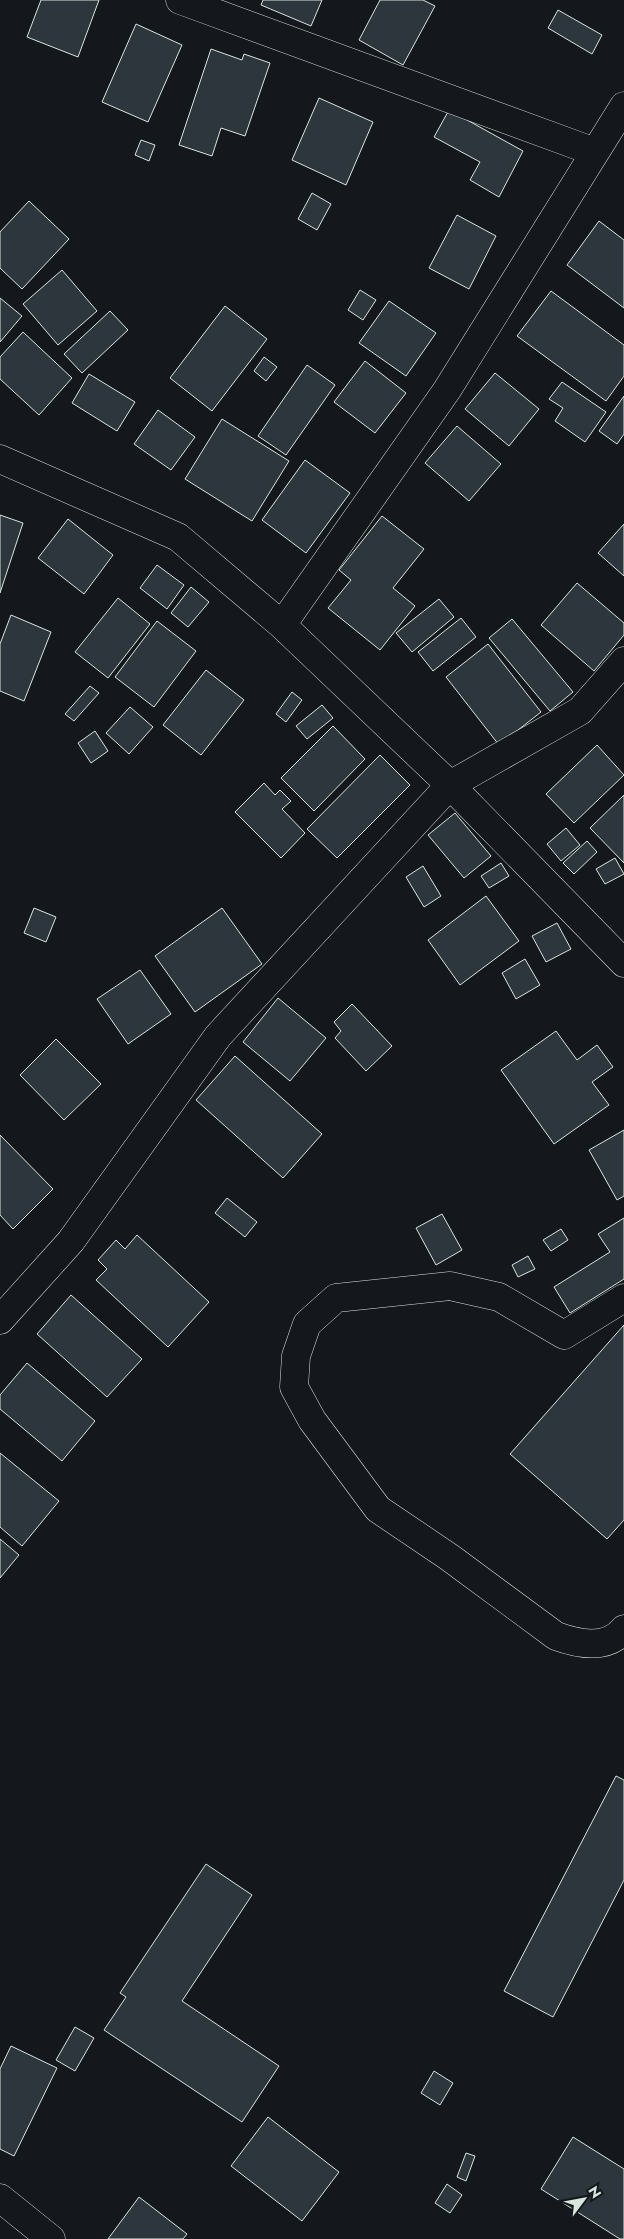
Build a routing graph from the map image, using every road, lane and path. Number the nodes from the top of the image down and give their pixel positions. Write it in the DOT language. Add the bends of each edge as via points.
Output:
graph roads {
  1 [pos="180,0"];
  2 [pos="624,106"];
  3 [pos="594,152"];
  4 [pos="0,459"];
  5 [pos="282,625"];
  6 [pos="624,661"];
  7 [pos="450,785"];
  8 [pos="624,963"];
  9 [pos="624,1298"];
  10 [pos="0,1320"];
  11 [pos="624,1629"];
  12 [pos="0,2198"];
  13 [pos="51,2239"];
  1 -- 3 [label="street"];
  2 -- 3 [label="street"];
  3 -- 5 [label="street" via="447,390"];
  4 -- 5 [label="street" via="178,537"];
  5 -- 7 [label="street"];
  6 -- 7 [label="street" via="580,710"];
  7 -- 8 [label="street"];
  7 -- 10 [label="street" via="218,1036 71,1241"];
  9 -- 11 [label="street" via="564,1334 498,1297 450,1286 336,1298 307,1324 296,1356 294,1387 312,1420 378,1509 556,1636 571,1642 594,1644 620,1634"];
  12 -- 13 [label="street"];
}
